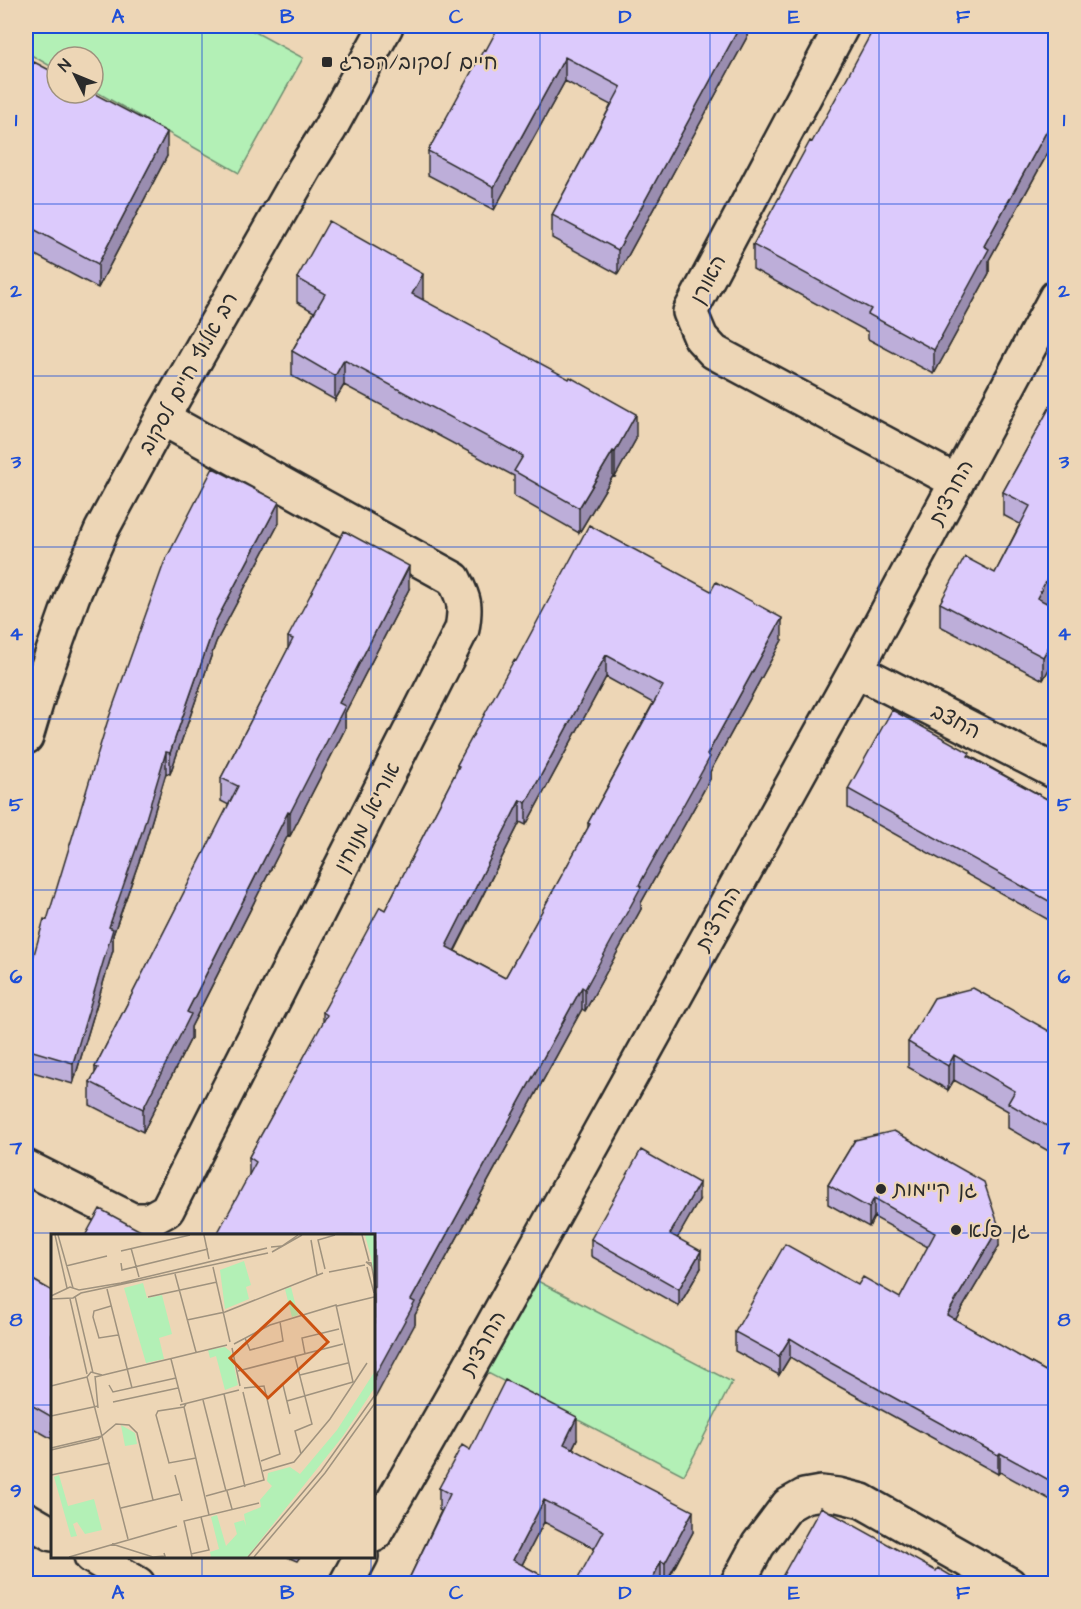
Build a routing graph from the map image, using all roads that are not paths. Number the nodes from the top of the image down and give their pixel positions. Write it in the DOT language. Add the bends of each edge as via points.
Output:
graph roads {
  1 [pos="386,26"];
  2 [pos="842,26"];
  3 [pos="1056,297"];
  4 [pos="162,418"];
  5 [pos="957,482"];
  6 [pos="856,670"];
  7 [pos="26,737"];
  8 [pos="1056,772"];
  9 [pos="26,1167"];
  10 [pos="26,1519"];
  11 [pos="51,1533"];
  12 [pos="375,1533"];
  13 [pos="93,1558"];
  14 [pos="360,1558"];
  15 [pos="138,1584"];
  16 [pos="346,1584"];
  17 [pos="737,1584"];
  18 [pos="1009,1584"];
  1 -- 4 [label="street, רב אלוף חיים לסקוב"];
  2 -- 5 [label="street, האורן" via="690,312 701,338 714,352"];
  3 -- 5 [label="street, החרצית"];
  4 -- 7 [label="street, רב אלוף חיים לסקוב" via="102,529 73,595"];
  4 -- 9 [label="street, אוריאל מנוחין" via="454,579 465,609 462,629 167,1210 149,1220 132,1220"];
  5 -- 6 [label="street, החרצית"];
  6 -- 8 [label="street, החצב"];
  6 -- 12 [label="street, החרצית"];
  10 -- 11 [label="street"];
  13 -- 15 [label="street"];
  14 -- 16 [label="street"];
  17 -- 18 [label="street" via="758,1545 788,1505 821,1493 862,1501"];
}
